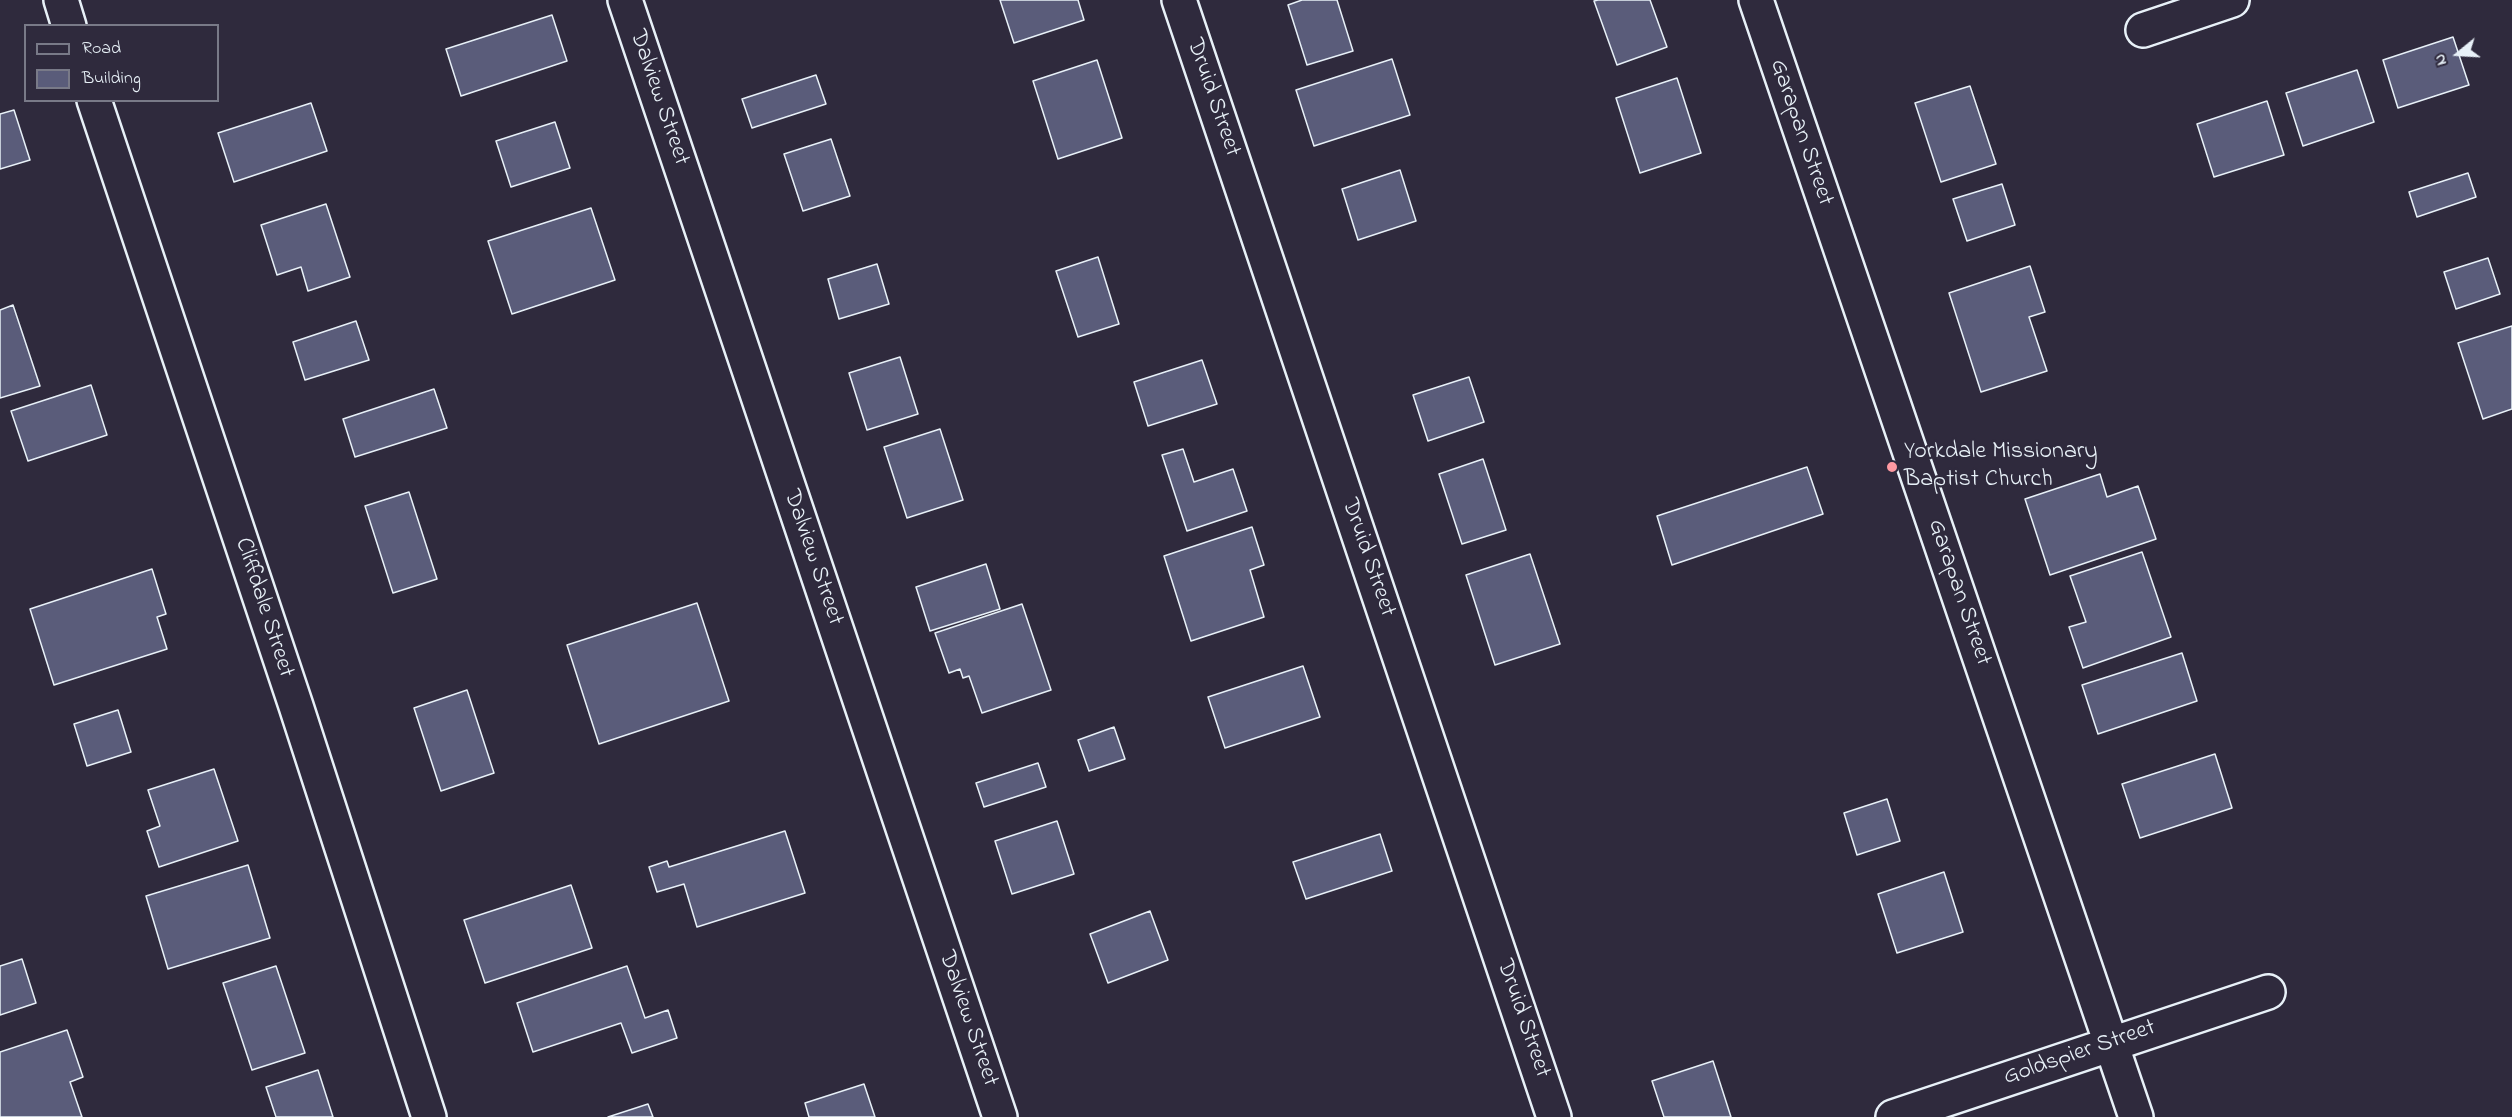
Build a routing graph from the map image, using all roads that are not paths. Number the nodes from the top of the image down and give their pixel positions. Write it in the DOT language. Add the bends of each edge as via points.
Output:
graph roads {
  1 [pos="61,0"];
  2 [pos="625,0"];
  3 [pos="1179,0"];
  4 [pos="1756,0"];
  5 [pos="2232,0"];
  6 [pos="68,24"];
  7 [pos="2143,30"];
  8 [pos="95,102"];
  9 [pos="2268,992"];
  10 [pos="2112,1044"];
  11 [pos="429,1117"];
  12 [pos="1000,1117"];
  13 [pos="1554,1117"];
  14 [pos="1893,1117"];
  15 [pos="2136,1117"];
  1 -- 6 [label="street"];
  2 -- 12 [label="street, Dalview Street"];
  3 -- 13 [label="street, Druid Street"];
  4 -- 10 [label="street, Garapan Street"];
  5 -- 7 [label="street"];
  8 -- 11 [label="street, Cliffdale Street"];
  9 -- 10 [label="street, Goldspier Street"];
  10 -- 14 [label="street, Goldspier Street"];
  10 -- 15 [label="street, Garapan Street"];
}
